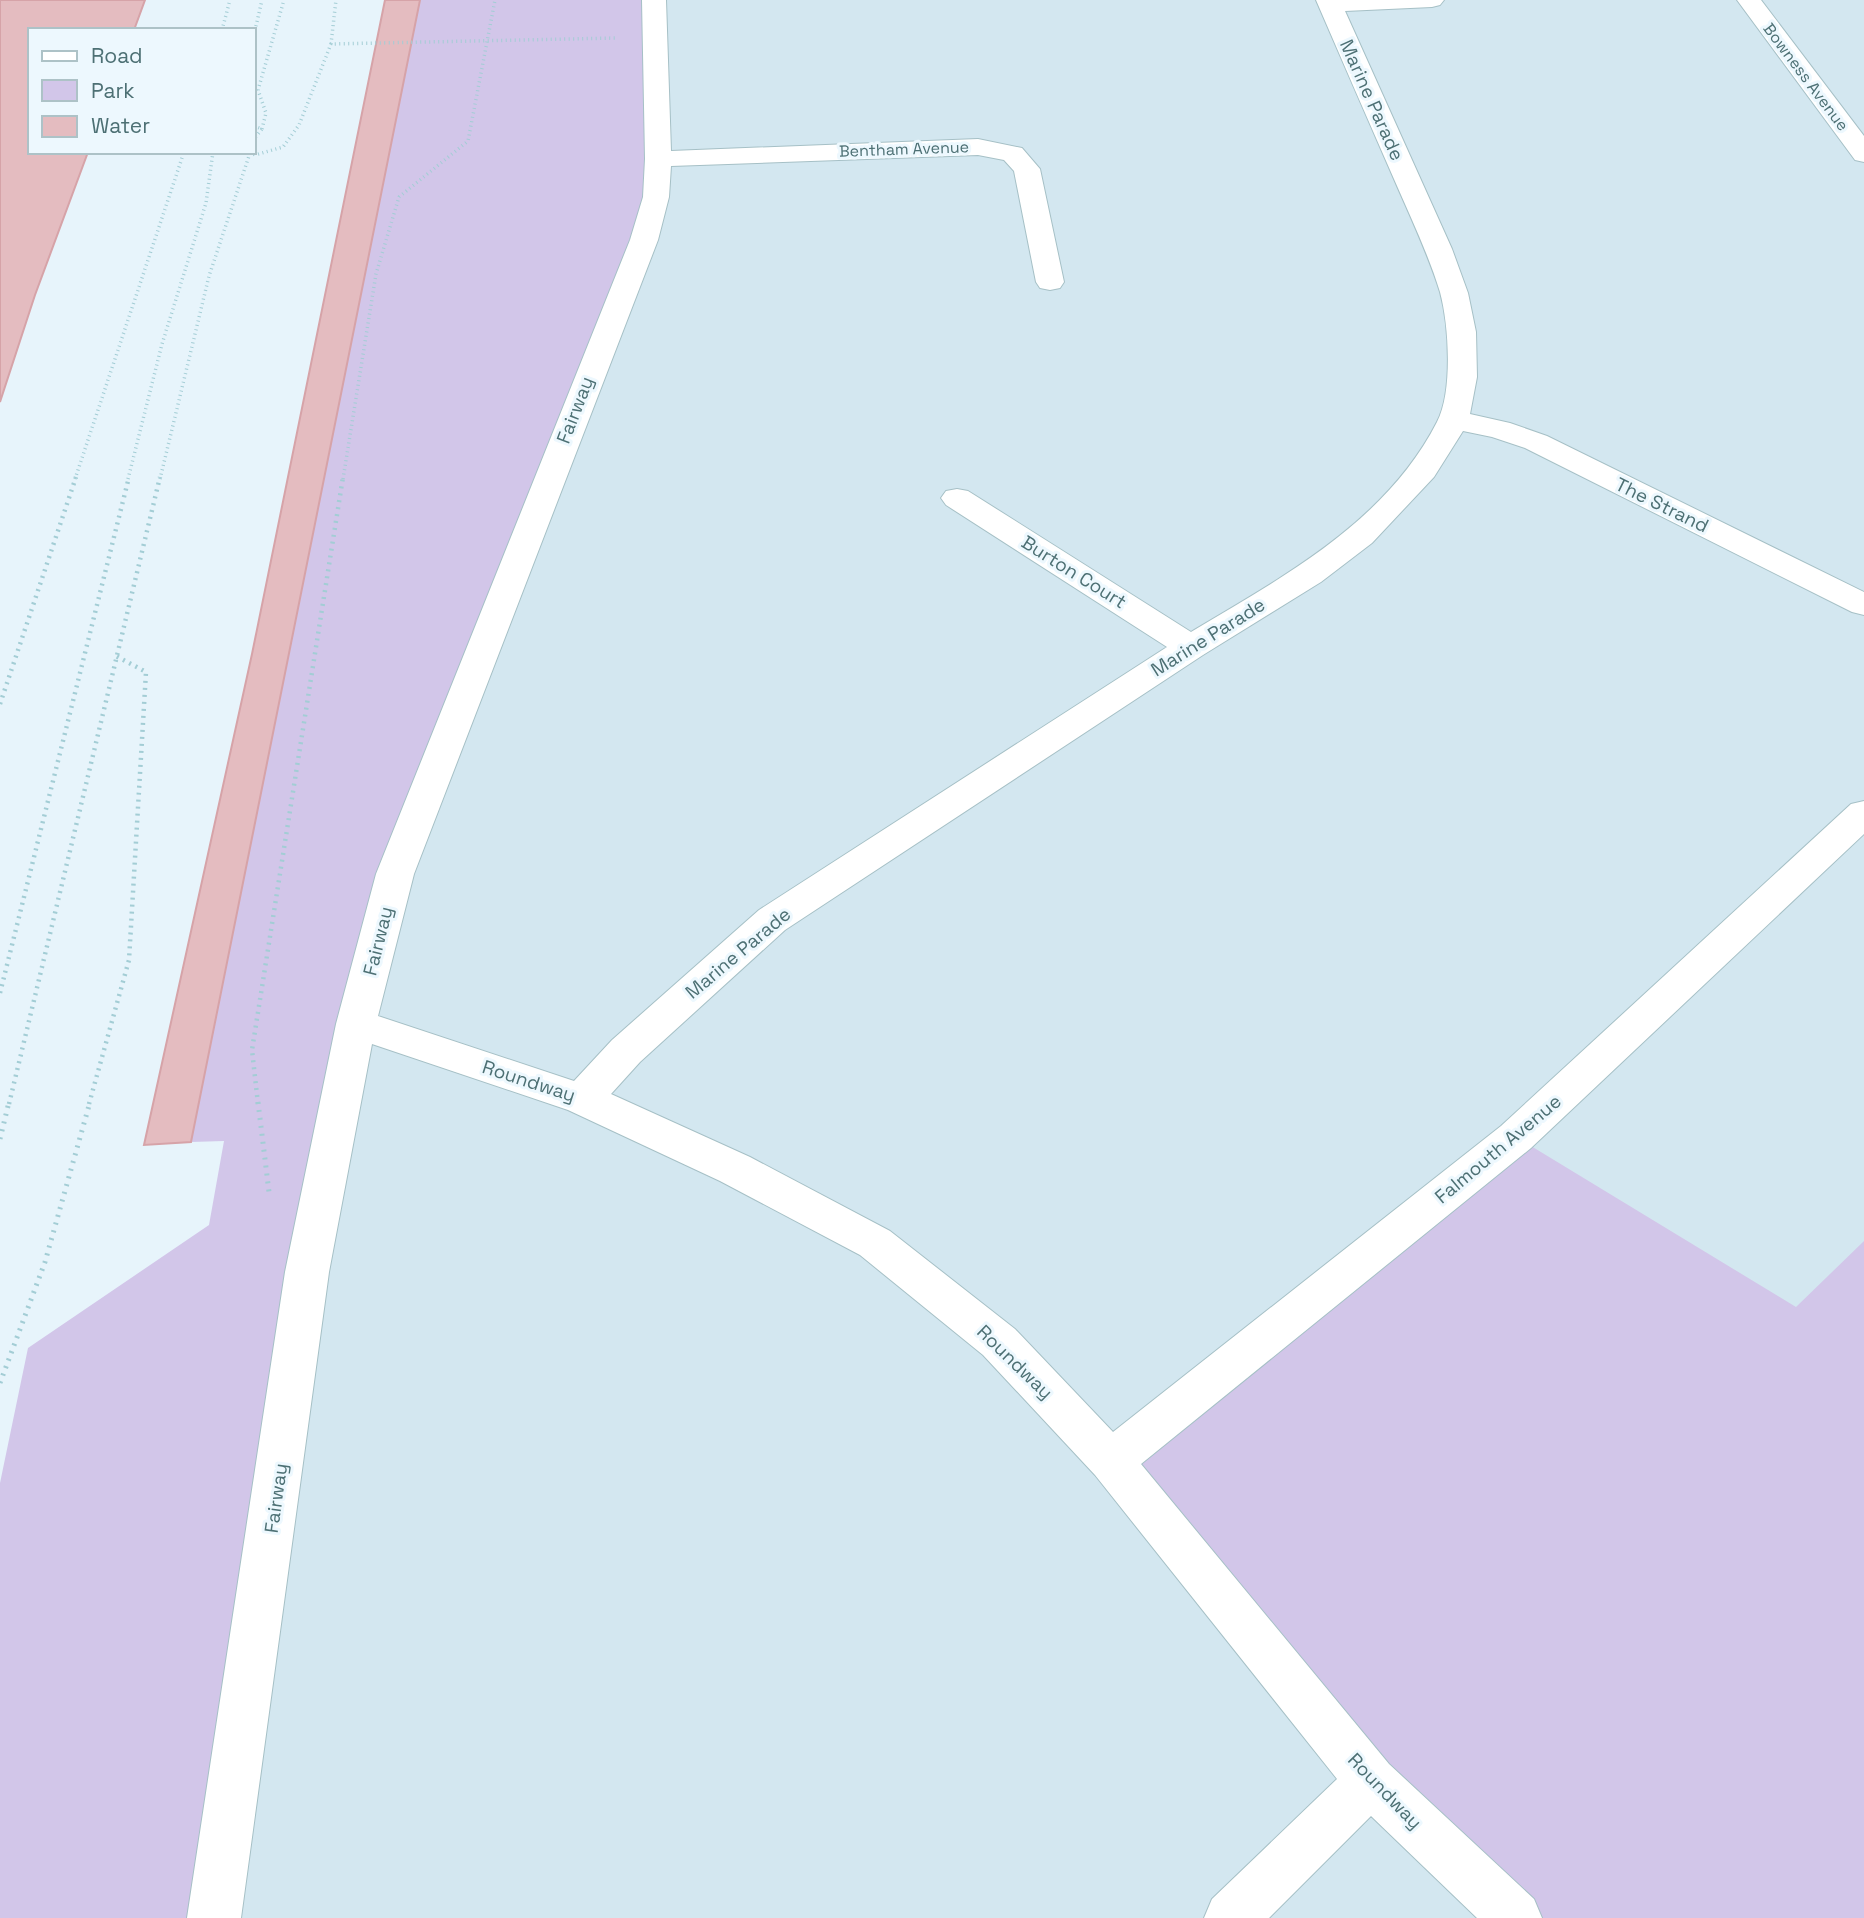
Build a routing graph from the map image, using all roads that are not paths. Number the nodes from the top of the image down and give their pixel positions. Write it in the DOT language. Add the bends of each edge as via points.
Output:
graph roads {
  1 [pos="654,0"];
  2 [pos="1432,0"];
  3 [pos="1749,0"];
  4 [pos="1329,2"];
  5 [pos="1864,154"];
  6 [pos="658,159"];
  7 [pos="1050,282"];
  8 [pos="1454,420"];
  9 [pos="957,498"];
  10 [pos="1864,605"];
  11 [pos="1191,646"];
  12 [pos="1864,813"];
  13 [pos="356,1024"];
  14 [pos="582,1099"];
  15 [pos="1111,1461"];
  16 [pos="1371,1781"];
  17 [pos="214,1918"];
  18 [pos="1231,1918"];
  19 [pos="1515,1918"];
  1 -- 6 [label="street, Fairway"];
  2 -- 4 [label="street"];
  3 -- 5 [label="street, Bowness Avenue"];
  4 -- 8 [label="street, Marine Parade" via="1454,293 1462,332 1462,377"];
  6 -- 7 [label="street, Bentham Avenue" via="978,147 1013,155 1027,169"];
  6 -- 13 [label="street, Fairway" via="656,197 644,240 395,874"];
  8 -- 10 [label="street, The Strand" via="1536,442"];
  8 -- 11 [label="street, Marine Parade" via="1423,470 1361,536 1309,575"];
  9 -- 11 [label="street, Burton Court"];
  11 -- 14 [label="street, Marine Parade" via="772,920 626,1051"];
  12 -- 15 [label="street, Falmouth Avenue" via="1517,1137"];
  13 -- 14 [label="street, Roundway"];
  13 -- 17 [label="street, Fairway" via="307,1272"];
  14 -- 15 [label="street, Roundway" via="735,1170 874,1243 999,1342"];
  15 -- 16 [label="street, Roundway"];
  16 -- 18 [label="street"];
  16 -- 19 [label="street, Roundway"];
}
